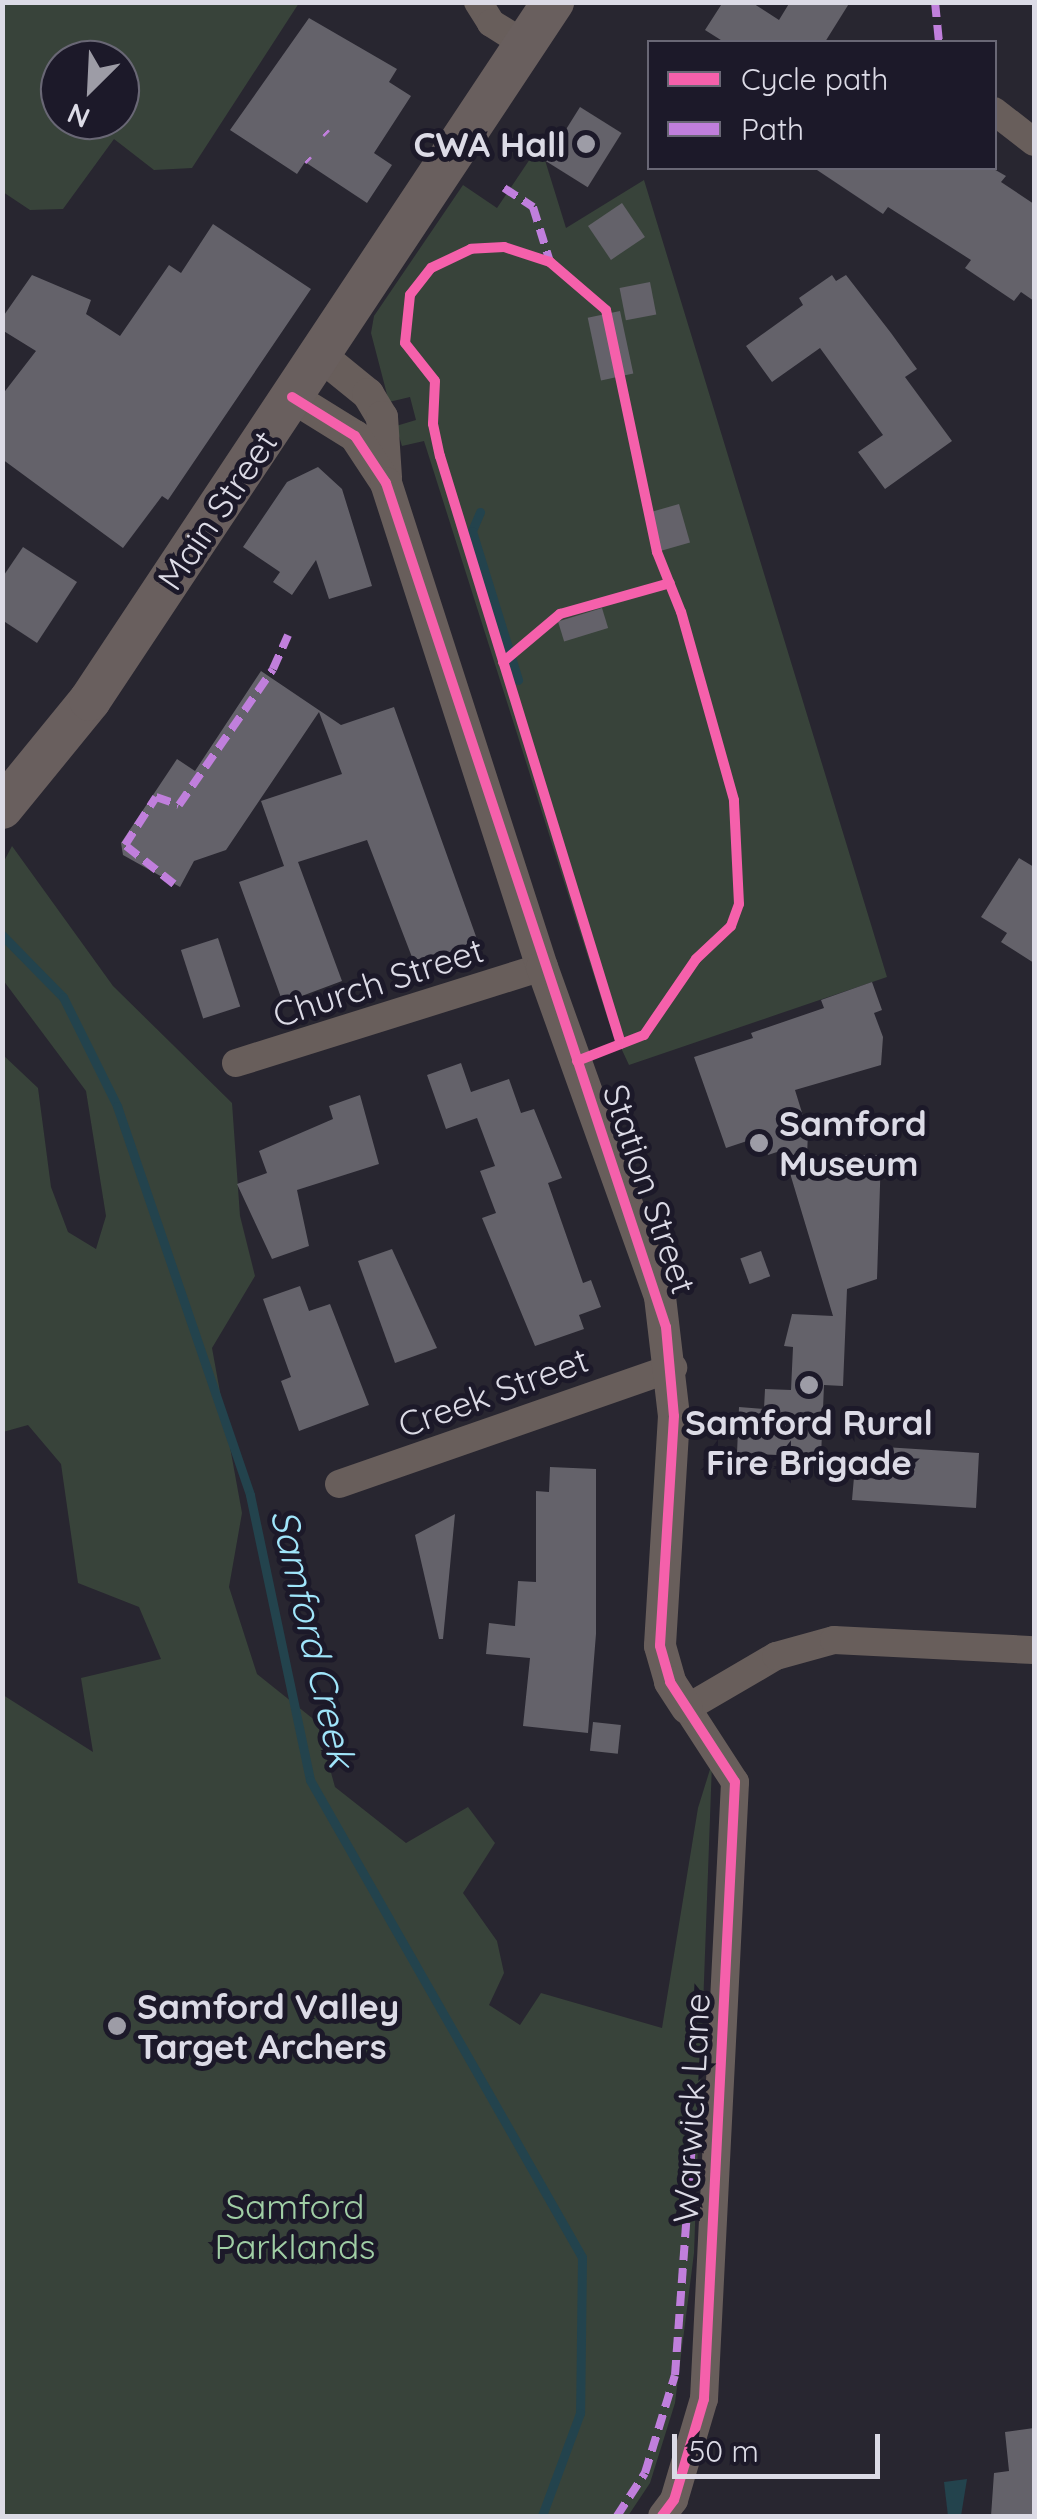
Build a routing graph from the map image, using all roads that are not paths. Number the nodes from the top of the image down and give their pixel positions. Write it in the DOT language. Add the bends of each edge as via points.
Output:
graph roads {
  1 [pos="478,2"];
  2 [pos="552,2"];
  3 [pos="525,44"];
  4 [pos="997,114"];
  5 [pos="1034,142"];
  6 [pos="320,355"];
  7 [pos="292,398"];
  8 [pos="386,482"];
  9 [pos="2,808"];
  10 [pos="542,966"];
  11 [pos="236,1063"];
  12 [pos="673,1368"];
  13 [pos="339,1484"];
  14 [pos="1034,1650"];
  15 [pos="687,1708"];
  16 [pos="662,2516"];
  1 -- 3 [label="street" via="491,23"];
  2 -- 3 [label="main road, Main Street"];
  3 -- 6 [label="main road, Main Street"];
  4 -- 5 [label="street"];
  6 -- 7 [label="main road, Main Street"];
  6 -- 8 [label="street, Station Street" via="368,394 382,417"];
  7 -- 8 [label="street, Station Street" via="355,436"];
  7 -- 9 [label="main road, Main Street" via="90,700"];
  8 -- 10 [label="street, Station Street"];
  10 -- 11 [label="street, Church Street"];
  10 -- 12 [label="street, Station Street" via="660,1297"];
  12 -- 13 [label="street, Creek Street"];
  12 -- 15 [label="street, Station Street" via="660,1646 670,1682"];
  14 -- 15 [label="street" via="834,1640 776,1656"];
  15 -- 16 [label="street, Warwick Lane" via="735,1782 704,2399 674,2500"];
}
